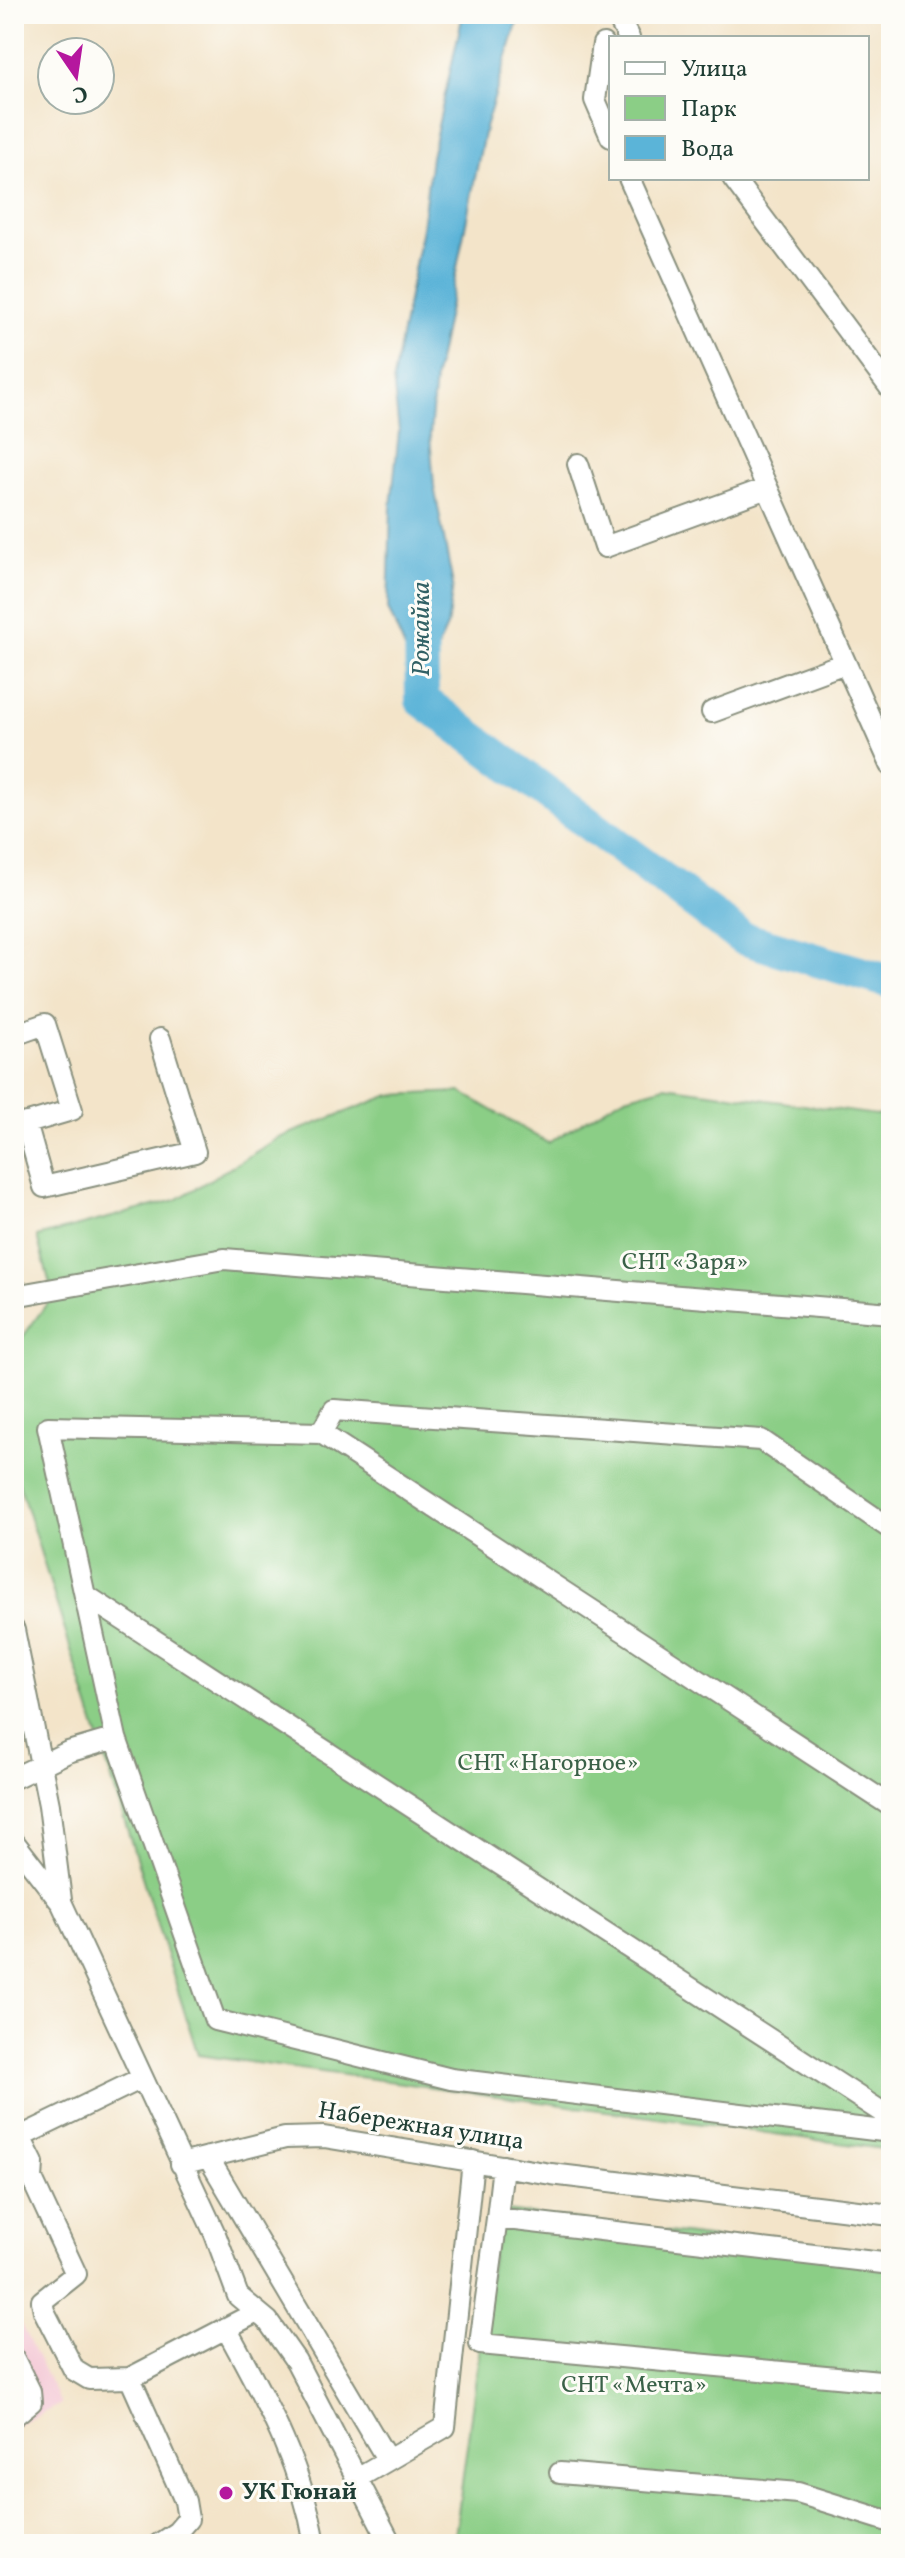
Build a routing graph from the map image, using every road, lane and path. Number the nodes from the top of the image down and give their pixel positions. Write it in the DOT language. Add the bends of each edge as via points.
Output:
graph roads {
  1 [pos="616,14"];
  2 [pos="628,36"];
  3 [pos="603,44"];
  4 [pos="609,132"];
  5 [pos="630,180"];
  6 [pos="734,180"];
  7 [pos="891,389"];
  8 [pos="578,464"];
  9 [pos="767,488"];
  10 [pos="845,663"];
  11 [pos="712,712"];
  12 [pos="888,752"];
  13 [pos="14,1035"];
  14 [pos="160,1039"];
  15 [pos="20,1125"];
  16 [pos="14,1296"];
  17 [pos="891,1313"];
  18 [pos="321,1433"];
  19 [pos="891,1529"];
  20 [pos="85,1595"];
  21 [pos="14,1630"];
  22 [pos="18,1672"];
  23 [pos="116,1738"];
  24 [pos="39,1766"];
  25 [pos="14,1778"];
  26 [pos="891,1806"];
  27 [pos="50,1824"];
  28 [pos="14,1840"];
  29 [pos="62,1904"];
  30 [pos="140,2079"];
  31 [pos="891,2118"];
  32 [pos="17,2132"];
  33 [pos="891,2132"];
  34 [pos="208,2157"];
  35 [pos="473,2161"];
  36 [pos="181,2164"];
  37 [pos="503,2166"];
  38 [pos="891,2215"];
  39 [pos="497,2218"];
  40 [pos="891,2264"];
  41 [pos="255,2313"];
  42 [pos="226,2328"];
  43 [pos="14,2359"];
  44 [pos="130,2378"];
  45 [pos="891,2382"];
  46 [pos="14,2416"];
  47 [pos="387,2459"];
  48 [pos="560,2473"];
  49 [pos="359,2477"];
  50 [pos="891,2522"];
  51 [pos="159,2544"];
  52 [pos="315,2544"];
  53 [pos="391,2544"];
  1 -- 2 [label="street"];
  3 -- 4 [label="street" via="595,100"];
  5 -- 9 [label="street"];
  6 -- 7 [label="street"];
  8 -- 9 [label="street" via="605,547"];
  9 -- 10 [label="street"];
  10 -- 11 [label="street"];
  10 -- 12 [label="street"];
  13 -- 15 [label="street" via="45,1024 72,1110"];
  14 -- 15 [label="street" via="195,1152 44,1187"];
  16 -- 17 [label="street" via="224,1259"];
  18 -- 19 [label="street" via="334,1410 761,1440"];
  18 -- 20 [label="street" via="48,1427"];
  18 -- 26 [label="street"];
  20 -- 23 [label="street"];
  20 -- 31 [label="street"];
  21 -- 22 [label="street"];
  22 -- 24 [label="street"];
  23 -- 24 [label="street"];
  23 -- 33 [label="street" via="215,2020 451,2079"];
  24 -- 25 [label="street"];
  24 -- 27 [label="street"];
  27 -- 28 [label="street" via="42,1837"];
  27 -- 29 [label="street"];
  28 -- 29 [label="street"];
  29 -- 30 [label="street"];
  30 -- 32 [label="street"];
  30 -- 36 [label="street"];
  32 -- 44 [label="street" via="33,2163 32,2179 76,2274 42,2301 44,2311 81,2377"];
  34 -- 35 [label="street, Набережная улица" via="304,2136"];
  34 -- 36 [label="street, Набережная улица"];
  34 -- 47 [label="street"];
  35 -- 37 [label="street, Набережная улица"];
  35 -- 47 [label="street" via="445,2427"];
  36 -- 41 [label="street" via="215,2234 229,2279"];
  37 -- 38 [label="street, Набережная улица"];
  37 -- 39 [label="street"];
  39 -- 40 [label="street"];
  39 -- 45 [label="street" via="480,2344"];
  41 -- 42 [label="street"];
  41 -- 49 [label="street" via="268,2321 296,2361"];
  42 -- 44 [label="street"];
  42 -- 52 [label="street" via="290,2449"];
  43 -- 46 [label="street" via="31,2402"];
  44 -- 51 [label="street" via="185,2501 188,2519"];
  47 -- 49 [label="street"];
  48 -- 50 [label="street" via="798,2493"];
  49 -- 53 [label="street"];
}
